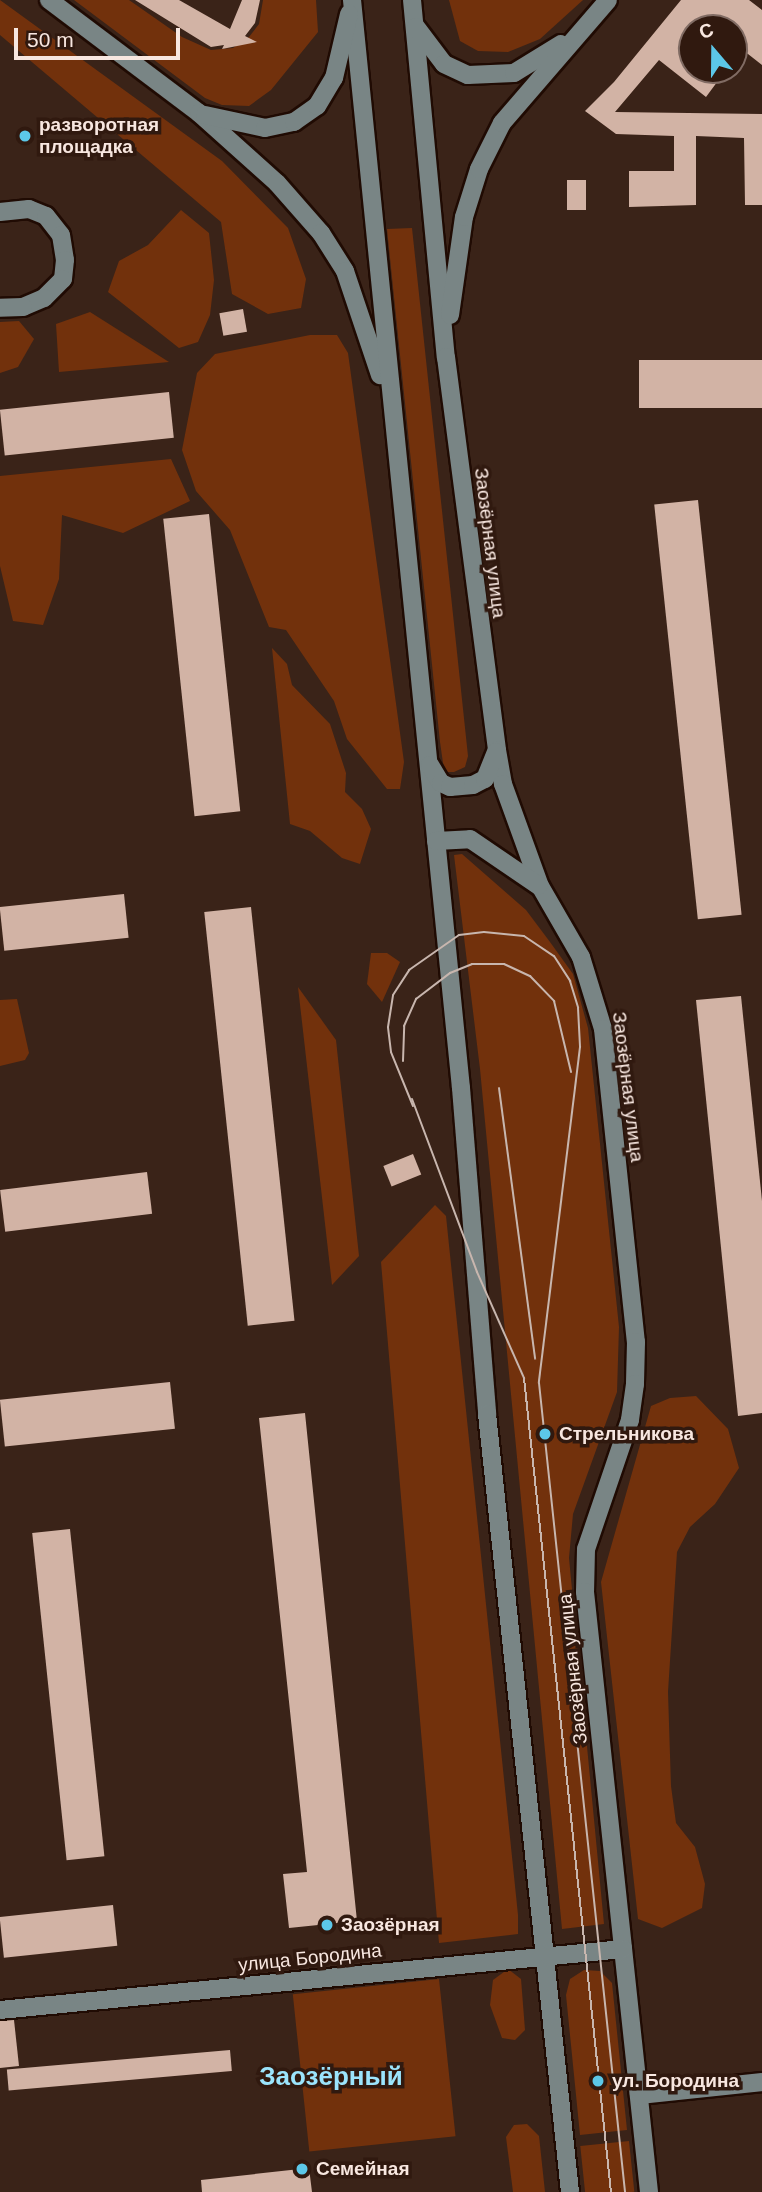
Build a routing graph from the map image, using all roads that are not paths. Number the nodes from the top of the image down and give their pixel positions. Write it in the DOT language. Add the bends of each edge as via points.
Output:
graph roads {
  1 [pos="49,0"];
  2 [pos="352,0"];
  3 [pos="412,0"];
  4 [pos="608,0"];
  5 [pos="413,23"];
  6 [pos="573,37"];
  7 [pos="199,113"];
  8 [pos="0,212"];
  9 [pos="0,308"];
  10 [pos="446,357"];
  11 [pos="390,405"];
  12 [pos="497,750"];
  13 [pos="428,762"];
  14 [pos="436,841"];
  15 [pos="540,886"];
  16 [pos="623,1950"];
  17 [pos="543,1956"];
  18 [pos="0,2010"];
  19 [pos="762,2082"];
  20 [pos="639,2095"];
  21 [pos="570,2192"];
  22 [pos="649,2192"];
  1 -- 7 [label="main road"];
  2 -- 7 [label="main road" via="334,78 317,106 294,122 265,128"];
  2 -- 11 [label="main road"];
  3 -- 5 [label="main road, Заозёрная улица"];
  4 -- 6 [label="main road"];
  5 -- 6 [label="main road" via="444,64 478,76 514,73"];
  5 -- 10 [label="main road, Заозёрная улица"];
  6 -- 10 [label="main road" via="502,123 479,169 454,272"];
  7 -- 11 [label="main road" via="277,183 321,233 345,271"];
  8 -- 9 [label="main road" via="29,209 46,216 61,235 65,260 63,279 44,298 23,307"];
  10 -- 12 [label="main road, Заозёрная улица"];
  11 -- 13 [label="main road"];
  12 -- 13 [label="main road" via="485,779 473,785 441,783"];
  12 -- 15 [label="main road, Заозёрная улица" via="503,784"];
  13 -- 14 [label="main road"];
  14 -- 15 [label="main road" via="470,839"];
  14 -- 17 [label="main road"];
  15 -- 16 [label="main road, Заозёрная улица" via="581,957 603,1029 636,1342 630,1420 589,1538 585,1592"];
  16 -- 17 [label="main road, улица Бородина"];
  16 -- 20 [label="main road, Заозёрная улица"];
  17 -- 18 [label="main road, улица Бородина"];
  17 -- 21 [label="main road"];
  19 -- 20 [label="main road"];
  20 -- 22 [label="main road, Заозёрная улица"];
}
